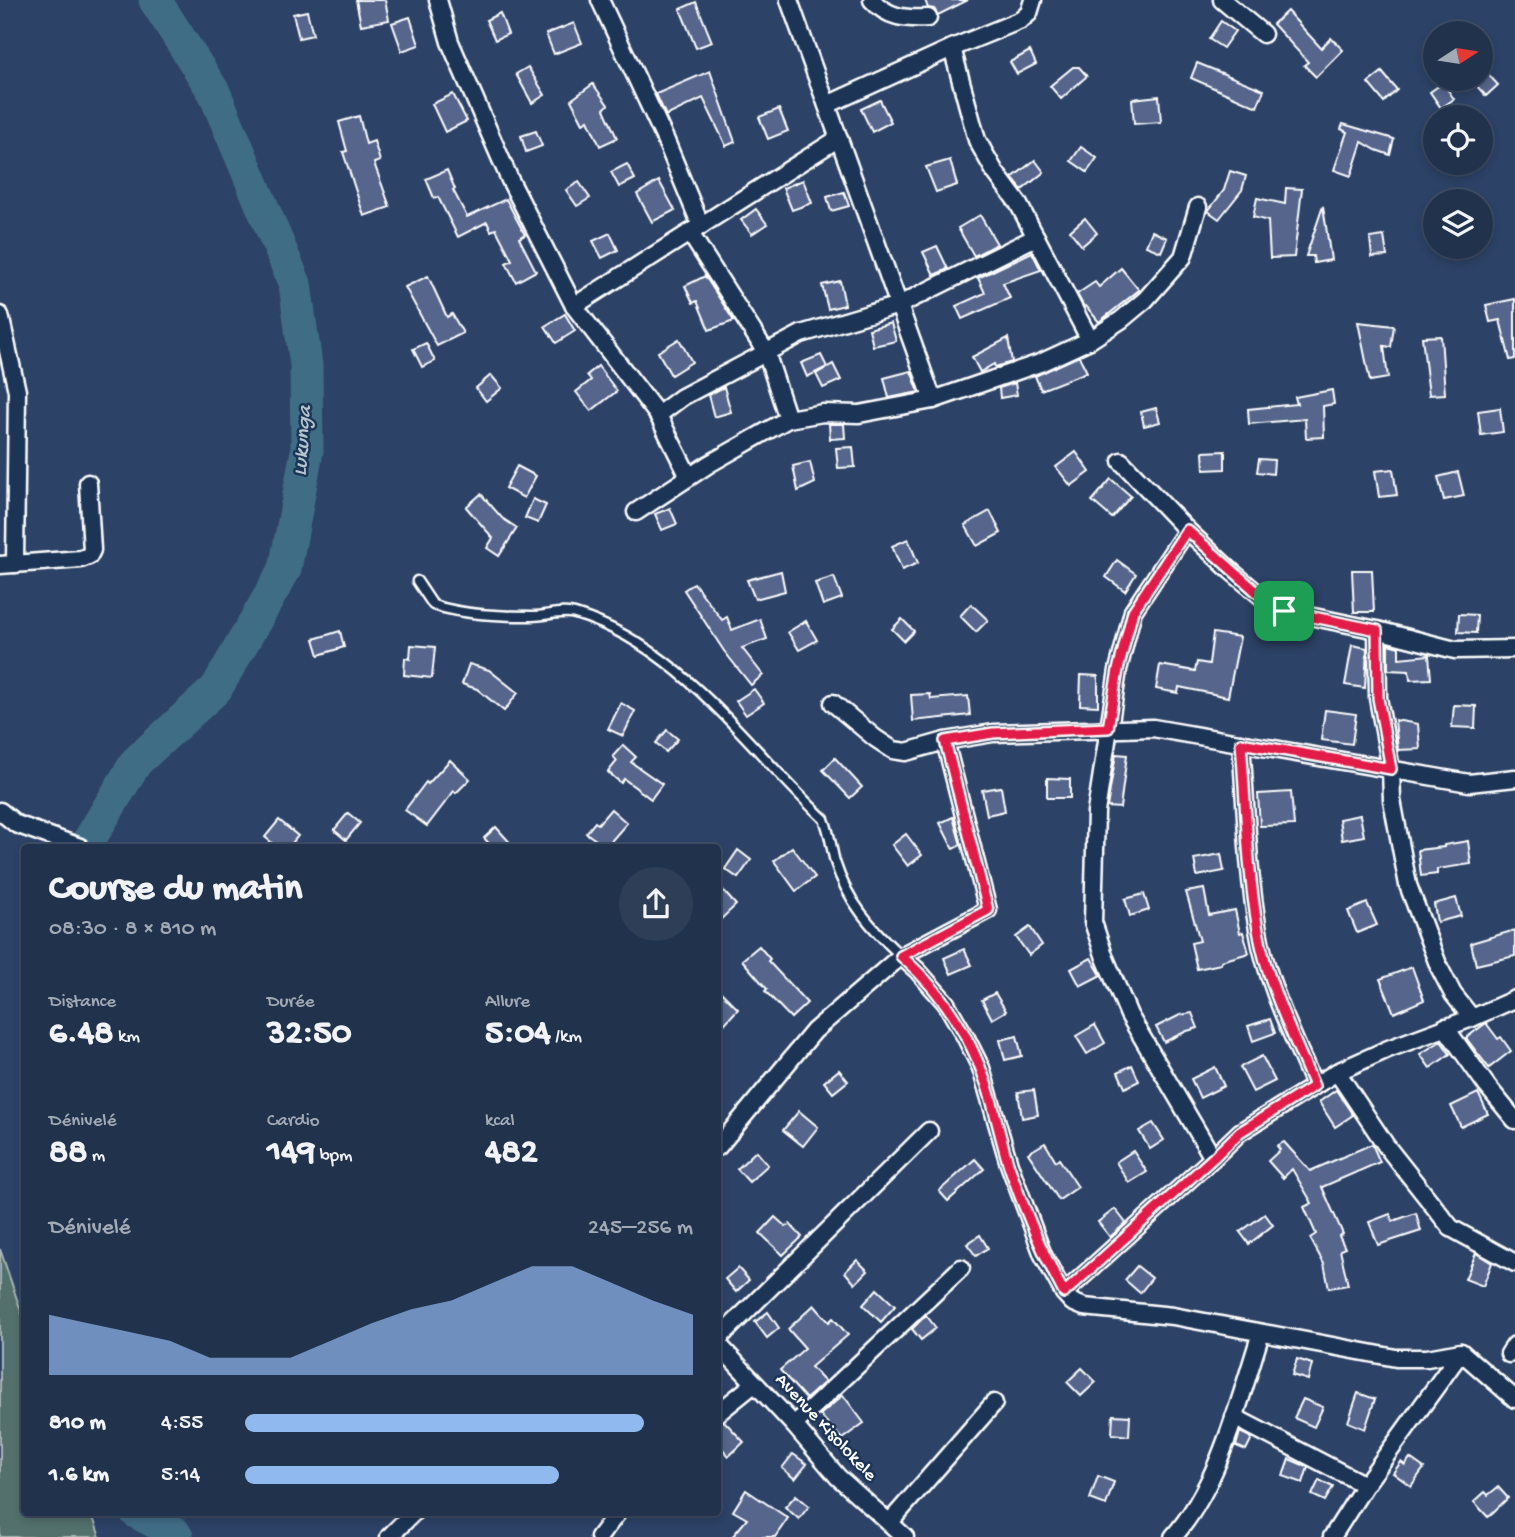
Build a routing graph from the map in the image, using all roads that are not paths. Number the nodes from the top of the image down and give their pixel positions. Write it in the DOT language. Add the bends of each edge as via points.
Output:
graph roads {
  1 [pos="438,0"];
  2 [pos="600,0"];
  3 [pos="789,0"];
  4 [pos="872,0"];
  5 [pos="1032,0"];
  6 [pos="1222,0"];
  7 [pos="928,18"];
  8 [pos="1263,34"];
  9 [pos="952,48"];
  10 [pos="827,105"];
  11 [pos="839,138"];
  12 [pos="1198,207"];
  13 [pos="696,229"];
  14 [pos="1036,237"];
  15 [pos="899,305"];
  16 [pos="575,306"];
  17 [pos="0,315"];
  18 [pos="1090,340"];
  19 [pos="766,352"];
  20 [pos="933,400"];
  21 [pos="658,415"];
  22 [pos="788,419"];
  23 [pos="1121,461"];
  24 [pos="690,477"];
  25 [pos="88,482"];
  26 [pos="636,512"];
  27 [pos="1187,530"];
  28 [pos="7,564"];
  29 [pos="417,580"];
  30 [pos="1377,630"];
  31 [pos="1515,649"];
  32 [pos="832,703"];
  33 [pos="1108,728"];
  34 [pos="945,741"];
  35 [pos="1241,743"];
  36 [pos="1391,769"];
  37 [pos="1515,778"];
  38 [pos="0,811"];
  39 [pos="72,844"];
  40 [pos="901,956"];
  41 [pos="1515,999"];
  42 [pos="1472,1018"];
  43 [pos="1445,1027"];
  44 [pos="1337,1072"];
  45 [pos="1314,1086"];
  46 [pos="1515,1120"];
  47 [pos="929,1131"];
  48 [pos="721,1143"];
  49 [pos="1213,1158"];
  50 [pos="1515,1263"];
  51 [pos="961,1268"];
  52 [pos="1064,1293"];
  53 [pos="1261,1333"];
  54 [pos="721,1336"];
  55 [pos="721,1347"];
  56 [pos="1461,1352"];
  57 [pos="754,1384"];
  58 [pos="1515,1399"];
  59 [pos="994,1403"];
  60 [pos="721,1411"];
  61 [pos="1234,1417"];
  62 [pos="794,1425"];
  63 [pos="1366,1485"];
  64 [pos="410,1516"];
  65 [pos="615,1516"];
  66 [pos="890,1522"];
  67 [pos="389,1537"];
  68 [pos="599,1537"];
  69 [pos="905,1537"];
  70 [pos="1173,1537"];
  71 [pos="1332,1537"];
  1 -- 16 [label="street" via="450,42 510,180"];
  2 -- 13 [label="street" via="666,141"];
  3 -- 10 [label="street"];
  4 -- 7 [label="street" via="897,17"];
  5 -- 9 [label="street" via="1029,13 1021,20"];
  6 -- 8 [label="street"];
  9 -- 10 [label="street"];
  9 -- 14 [label="street" via="977,140"];
  10 -- 11 [label="street"];
  11 -- 13 [label="street"];
  11 -- 15 [label="street"];
  12 -- 18 [label="street" via="1183,257 1144,300"];
  13 -- 16 [label="street"];
  13 -- 19 [label="street"];
  14 -- 15 [label="street"];
  14 -- 18 [label="street"];
  15 -- 19 [label="street" via="801,334"];
  15 -- 20 [label="street"];
  16 -- 21 [label="street"];
  17 -- 28 [label="street" via="17,391"];
  18 -- 20 [label="street" via="1040,363"];
  19 -- 21 [label="street" via="681,397"];
  19 -- 22 [label="street"];
  20 -- 22 [label="street" via="859,414 823,413"];
  21 -- 24 [label="street"];
  22 -- 24 [label="street"];
  23 -- 27 [label="street"];
  24 -- 26 [label="street"];
  25 -- 28 [label="street" via="89,556"];
  27 -- 30 [label="street" via="1284,611"];
  27 -- 33 [label="street" via="1133,611"];
  29 -- 40 [label="lane" via="433,606 454,612 572,613 613,629 691,682 824,819 835,863 858,910"];
  30 -- 31 [label="street" via="1455,650"];
  30 -- 36 [label="street" via="1378,698"];
  32 -- 34 [label="street" via="894,750 906,752"];
  33 -- 34 [label="street" via="993,733"];
  33 -- 35 [label="street" via="1153,727"];
  33 -- 49 [label="street" via="1096,812 1093,922 1129,1016"];
  34 -- 40 [label="street" via="988,910"];
  35 -- 36 [label="street"];
  35 -- 45 [label="street" via="1258,930 1280,1004"];
  36 -- 37 [label="street" via="1469,783"];
  36 -- 42 [label="street" via="1392,800 1408,885 1438,967"];
  38 -- 39 [label="street" via="16,824"];
  40 -- 48 [label="street" via="814,1031"];
  40 -- 52 [label="street" via="946,1003 965,1035 981,1069 1043,1255"];
  41 -- 42 [label="street"];
  42 -- 43 [label="street"];
  43 -- 44 [label="street"];
  43 -- 46 [label="street"];
  44 -- 45 [label="street"];
  44 -- 50 [label="street" via="1387,1147 1451,1228"];
  45 -- 49 [label="street" via="1240,1132"];
  47 -- 54 [label="street"];
  49 -- 52 [label="street"];
  51 -- 62 [label="street"];
  52 -- 53 [label="street" via="1084,1307 1173,1316"];
  53 -- 56 [label="street" via="1396,1358"];
  53 -- 61 [label="street"];
  55 -- 57 [label="street, Avenue Kisolokele"];
  56 -- 58 [label="street"];
  56 -- 63 [label="street"];
  57 -- 60 [label="street"];
  57 -- 62 [label="street, Avenue Kisolokele"];
  59 -- 66 [label="street"];
  61 -- 63 [label="street"];
  61 -- 70 [label="street" via="1192,1513"];
  62 -- 66 [label="street, Avenue Kisolokele" via="838,1477"];
  63 -- 71 [label="street"];
  64 -- 67 [label="street"];
  65 -- 68 [label="street"];
  66 -- 69 [label="street, Avenue Kisolokele"];
}
